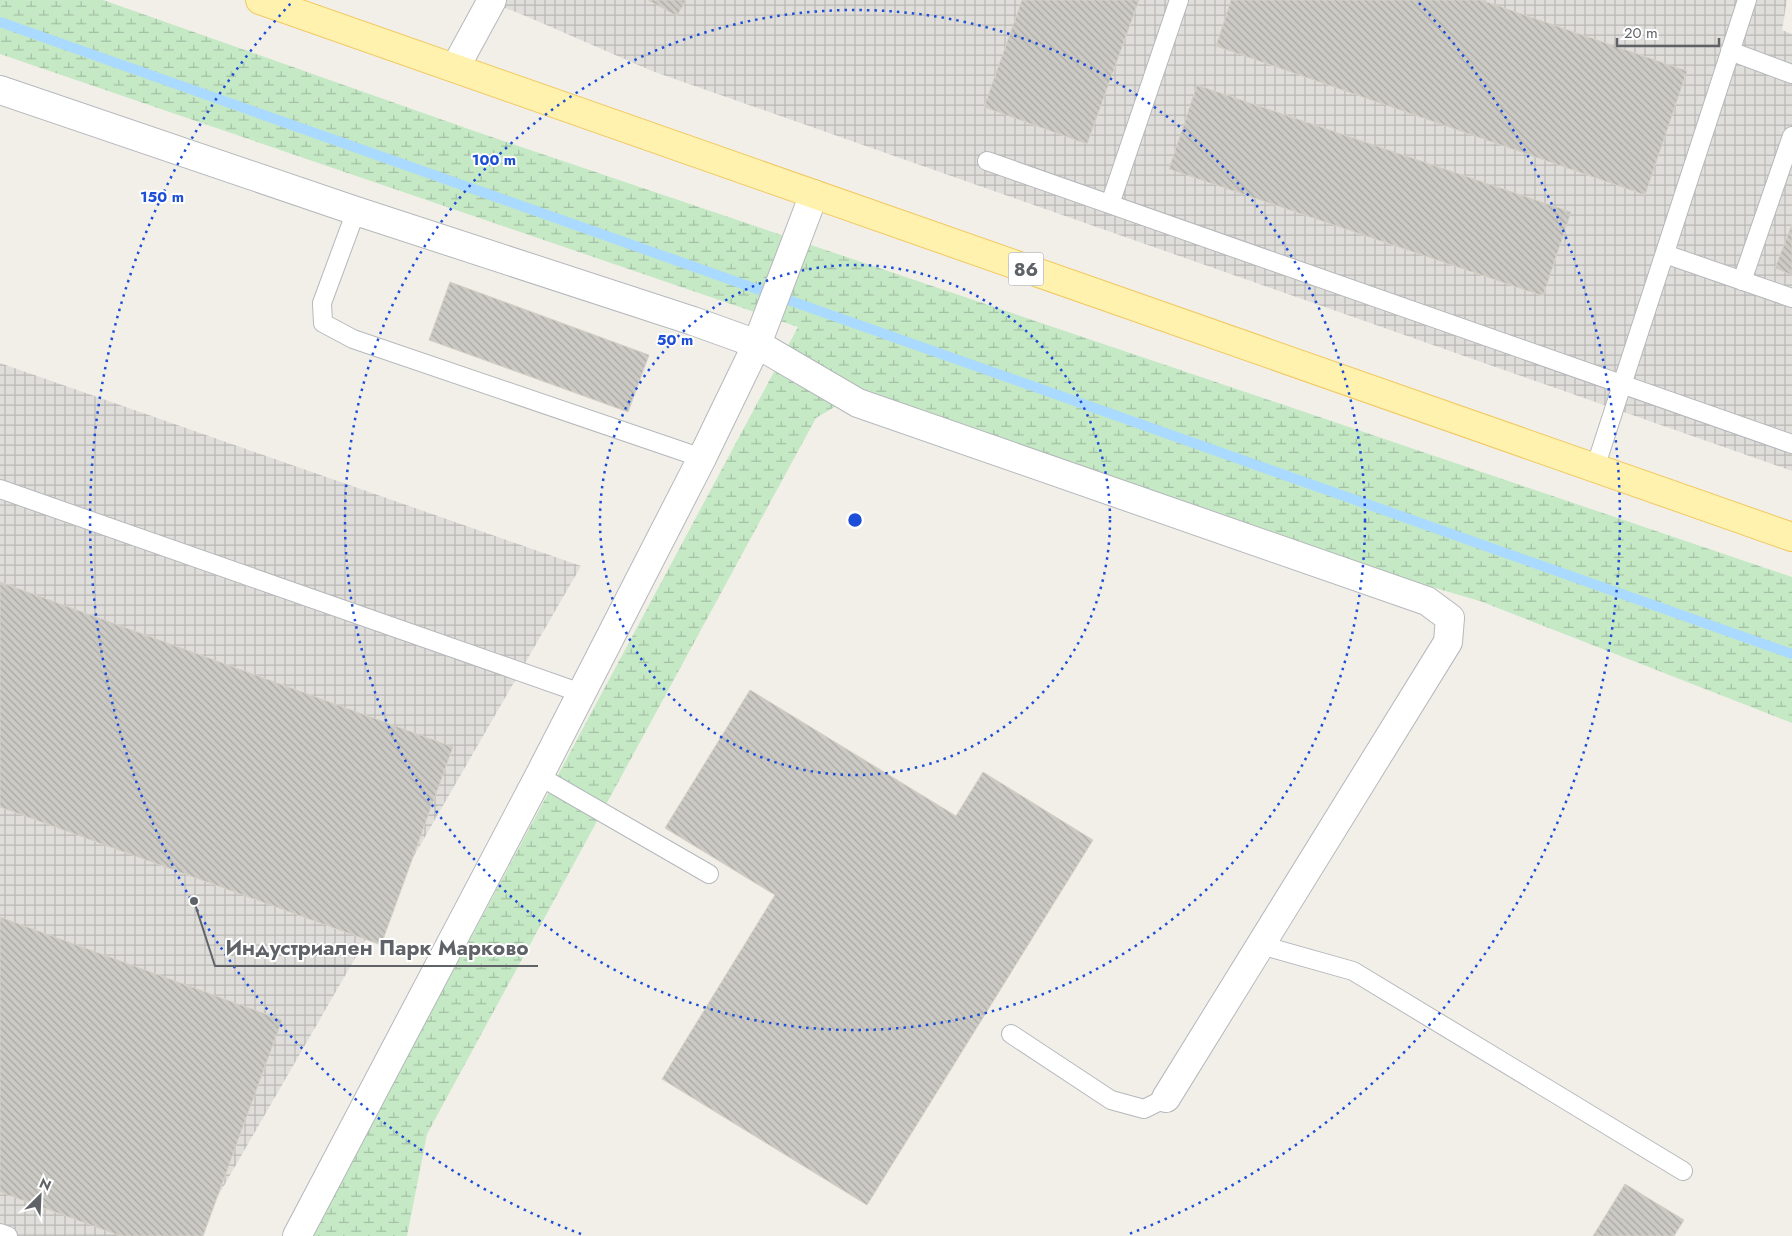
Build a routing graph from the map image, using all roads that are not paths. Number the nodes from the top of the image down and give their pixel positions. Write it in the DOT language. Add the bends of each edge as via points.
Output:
graph roads {
  1 [pos="260,0"];
  2 [pos="492,0"];
  3 [pos="1179,0"];
  4 [pos="1747,0"];
  5 [pos="1730,51"];
  6 [pos="455,68"];
  7 [pos="1792,74"];
  8 [pos="0,90"];
  9 [pos="1792,136"];
  10 [pos="987,161"];
  11 [pos="814,194"];
  12 [pos="1110,204"];
  13 [pos="356,211"];
  14 [pos="1665,254"];
  15 [pos="1742,281"];
  16 [pos="1792,298"];
  17 [pos="761,334"];
  18 [pos="1622,385"];
  19 [pos="1792,444"];
  20 [pos="702,458"];
  21 [pos="1596,468"];
  22 [pos="0,489"];
  23 [pos="1792,537"];
  24 [pos="581,693"];
  25 [pos="539,776"];
  26 [pos="709,874"];
  27 [pos="1261,945"];
  28 [pos="1011,1034"];
  29 [pos="1166,1098"];
  30 [pos="1683,1171"];
  31 [pos="0,1233"];
  32 [pos="8,1236"];
  33 [pos="298,1236"];
  1 -- 6 [label="main road, 86"];
  2 -- 6 [label="street"];
  3 -- 12 [label="lane"];
  4 -- 5 [label="lane"];
  5 -- 7 [label="lane"];
  5 -- 14 [label="lane"];
  6 -- 11 [label="main road, 86"];
  8 -- 13 [label="street"];
  9 -- 15 [label="lane"];
  10 -- 12 [label="lane"];
  11 -- 17 [label="street"];
  11 -- 21 [label="main road, 86"];
  12 -- 18 [label="lane"];
  13 -- 17 [label="street" via="684,318"];
  13 -- 20 [label="lane" via="322,303 323,323 353,338"];
  14 -- 15 [label="lane"];
  14 -- 18 [label="lane"];
  15 -- 16 [label="lane"];
  17 -- 20 [label="street"];
  17 -- 27 [label="street" via="858,403 1427,601 1450,618 1448,642"];
  18 -- 19 [label="lane"];
  18 -- 21 [label="lane"];
  20 -- 24 [label="street"];
  21 -- 23 [label="main road, 86"];
  22 -- 24 [label="lane"];
  24 -- 25 [label="street"];
  25 -- 26 [label="lane"];
  25 -- 33 [label="street"];
  27 -- 29 [label="street"];
  27 -- 30 [label="lane" via="1353,971"];
  28 -- 29 [label="lane" via="1111,1100 1144,1108"];
  31 -- 32 [label="lane"];
}
